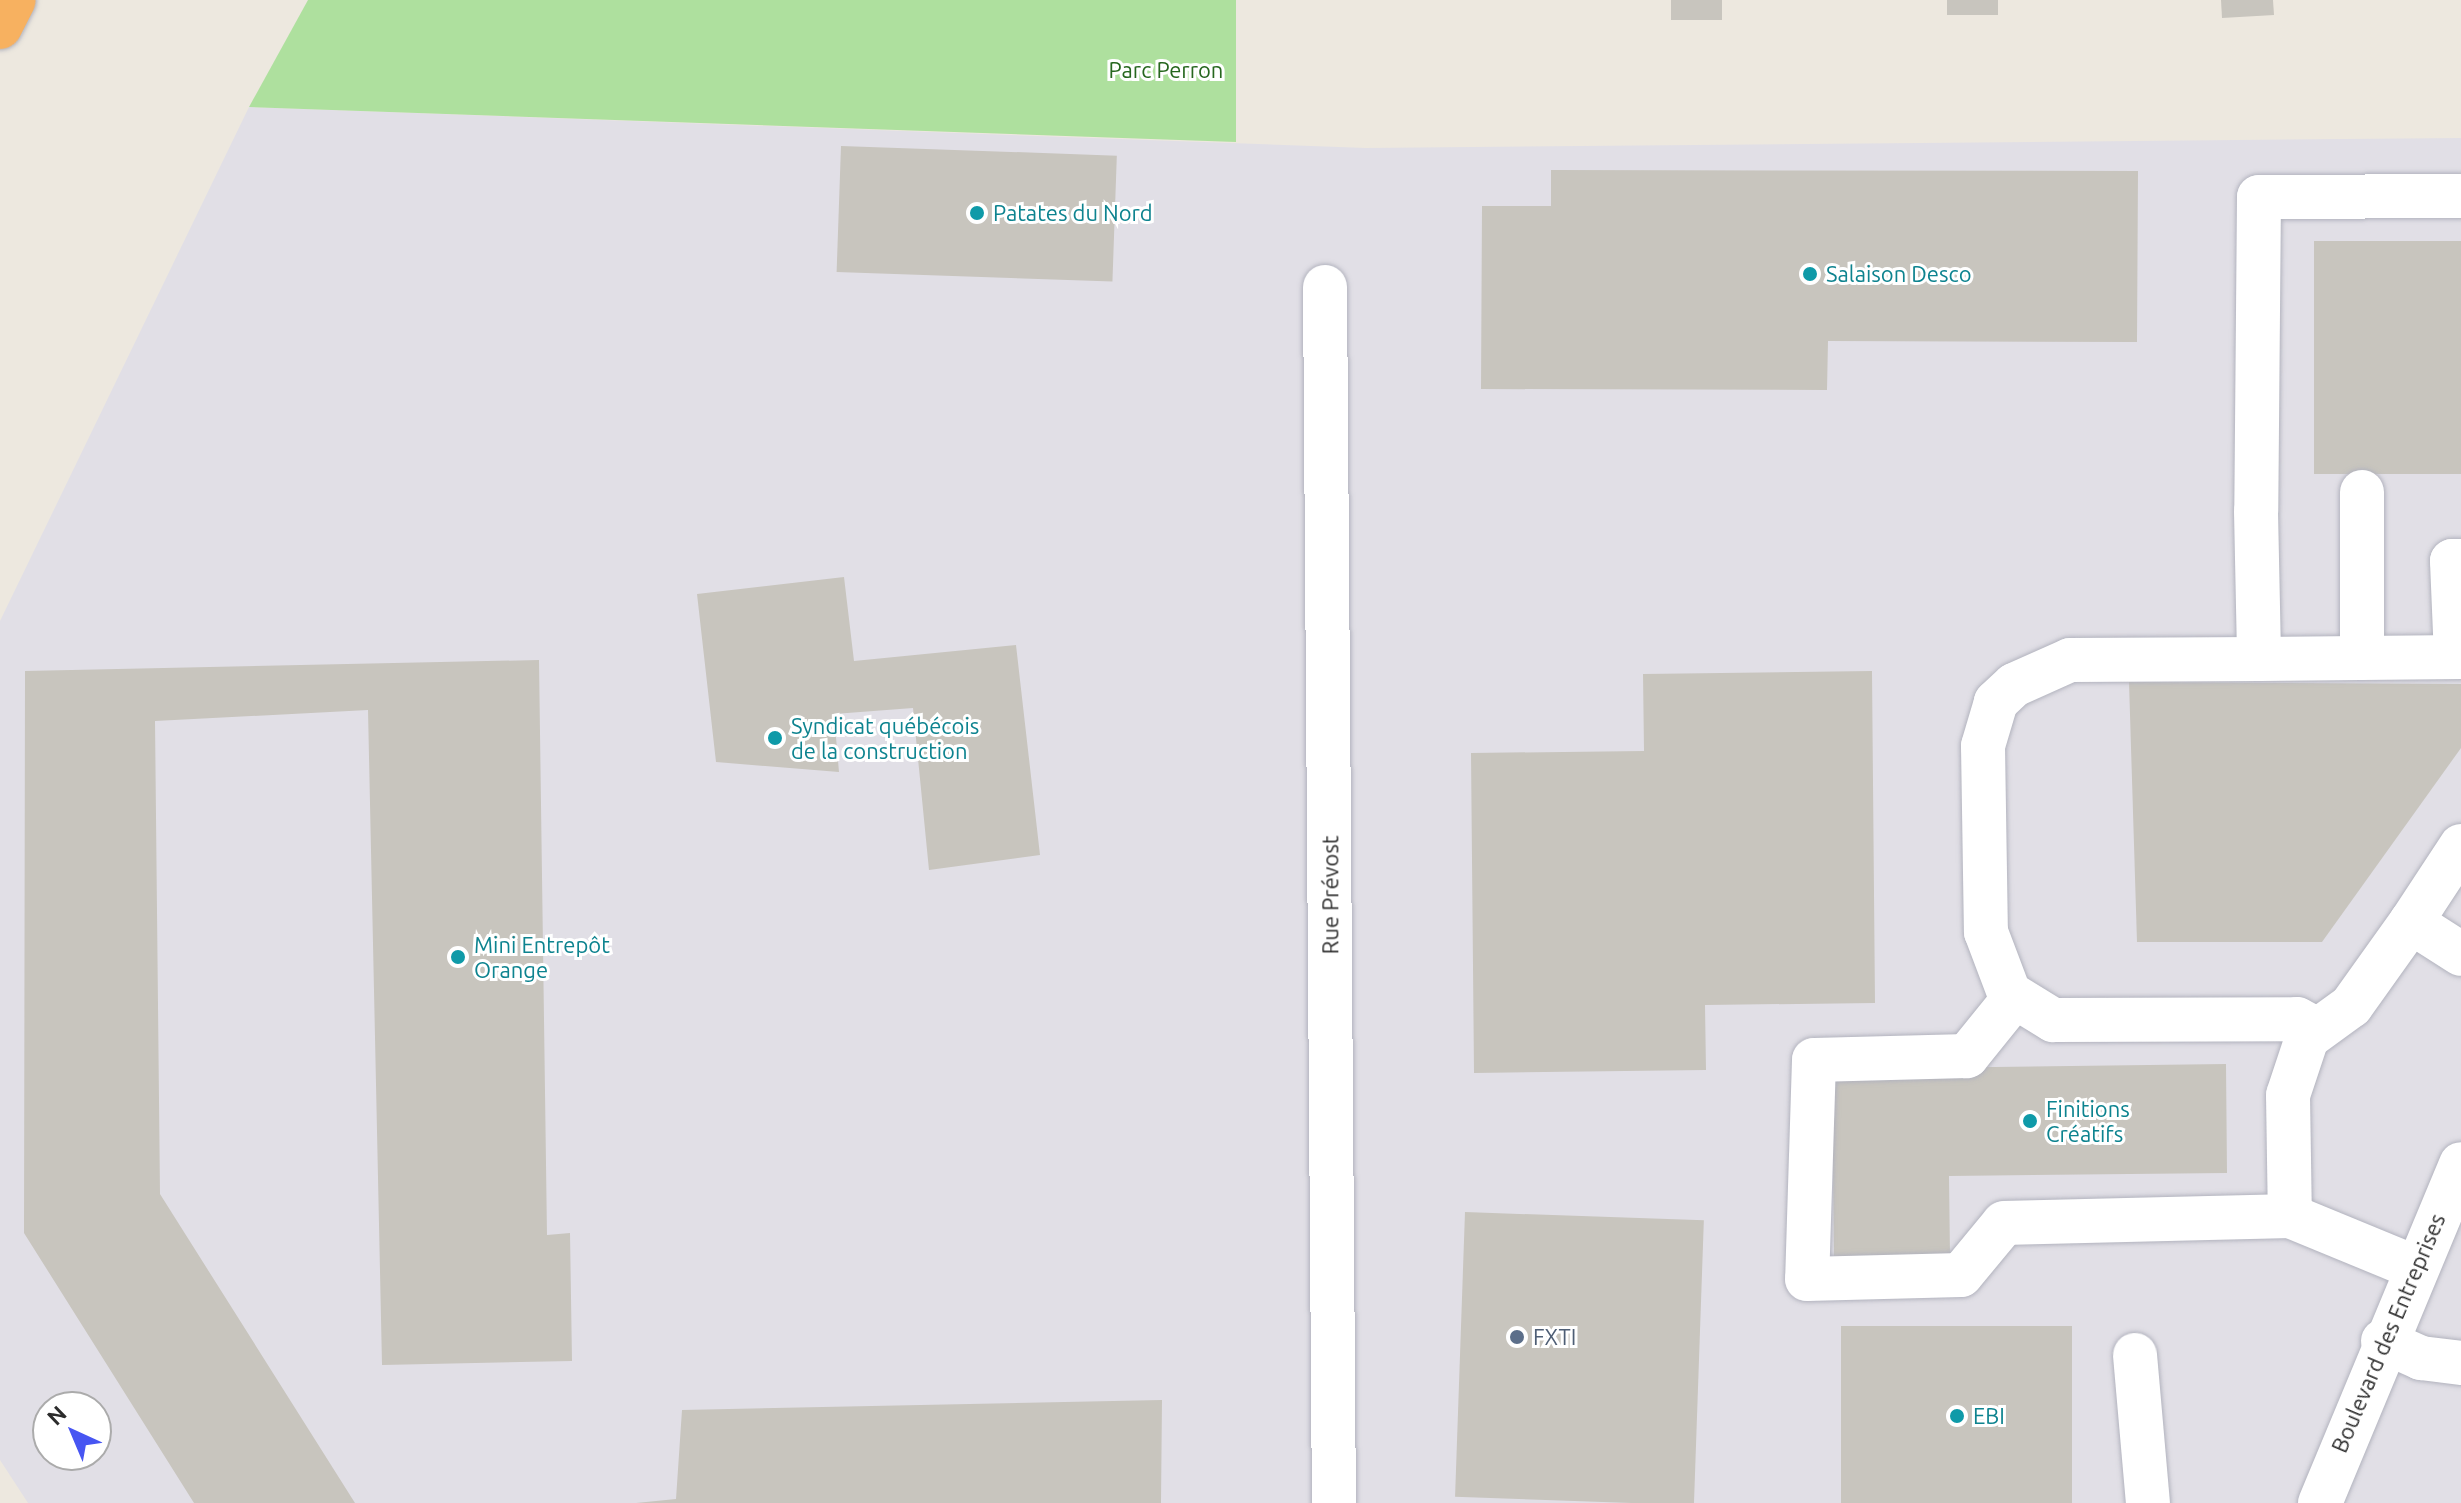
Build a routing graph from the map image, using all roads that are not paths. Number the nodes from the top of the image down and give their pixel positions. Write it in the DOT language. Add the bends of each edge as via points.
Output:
graph roads {
  1 [pos="14,0"];
  2 [pos="0,27"];
  3 [pos="2461,196"];
  4 [pos="1325,287"];
  5 [pos="2362,492"];
  6 [pos="2461,561"];
  7 [pos="2458,657"];
  8 [pos="2362,658"];
  9 [pos="2259,659"];
  10 [pos="2461,846"];
  11 [pos="2411,922"];
  12 [pos="2461,954"];
  13 [pos="2014,998"];
  14 [pos="2314,1028"];
  15 [pos="2461,1164"];
  16 [pos="2290,1216"];
  17 [pos="2414,1267"];
  18 [pos="2383,1341"];
  19 [pos="2135,1355"];
  20 [pos="2461,1363"];
  21 [pos="1334,1503"];
  22 [pos="2148,1503"];
  23 [pos="2320,1503"];
  1 -- 2 [label="highway"];
  3 -- 9 [label="street" via="2259,197"];
  4 -- 21 [label="street, Rue Prévost"];
  5 -- 8 [label="street"];
  6 -- 7 [label="street" via="2452,561"];
  7 -- 8 [label="street"];
  8 -- 9 [label="street"];
  9 -- 13 [label="street" via="2053,663 1996,702 1983,746 1986,932 1997,976"];
  10 -- 11 [label="street"];
  11 -- 12 [label="street"];
  11 -- 14 [label="street" via="2351,1006"];
  13 -- 14 [label="street" via="2076,1024 2284,1019"];
  13 -- 16 [label="street" via="1967,1056 1814,1060 1807,1279 1961,1275 2004,1223"];
  14 -- 16 [label="street" via="2288,1095"];
  15 -- 17 [label="street, Boulevard des Entreprises"];
  16 -- 17 [label="street"];
  17 -- 18 [label="street, Boulevard des Entreprises"];
  18 -- 20 [label="street" via="2421,1358"];
  18 -- 23 [label="street, Boulevard des Entreprises"];
  19 -- 22 [label="street"];
}
